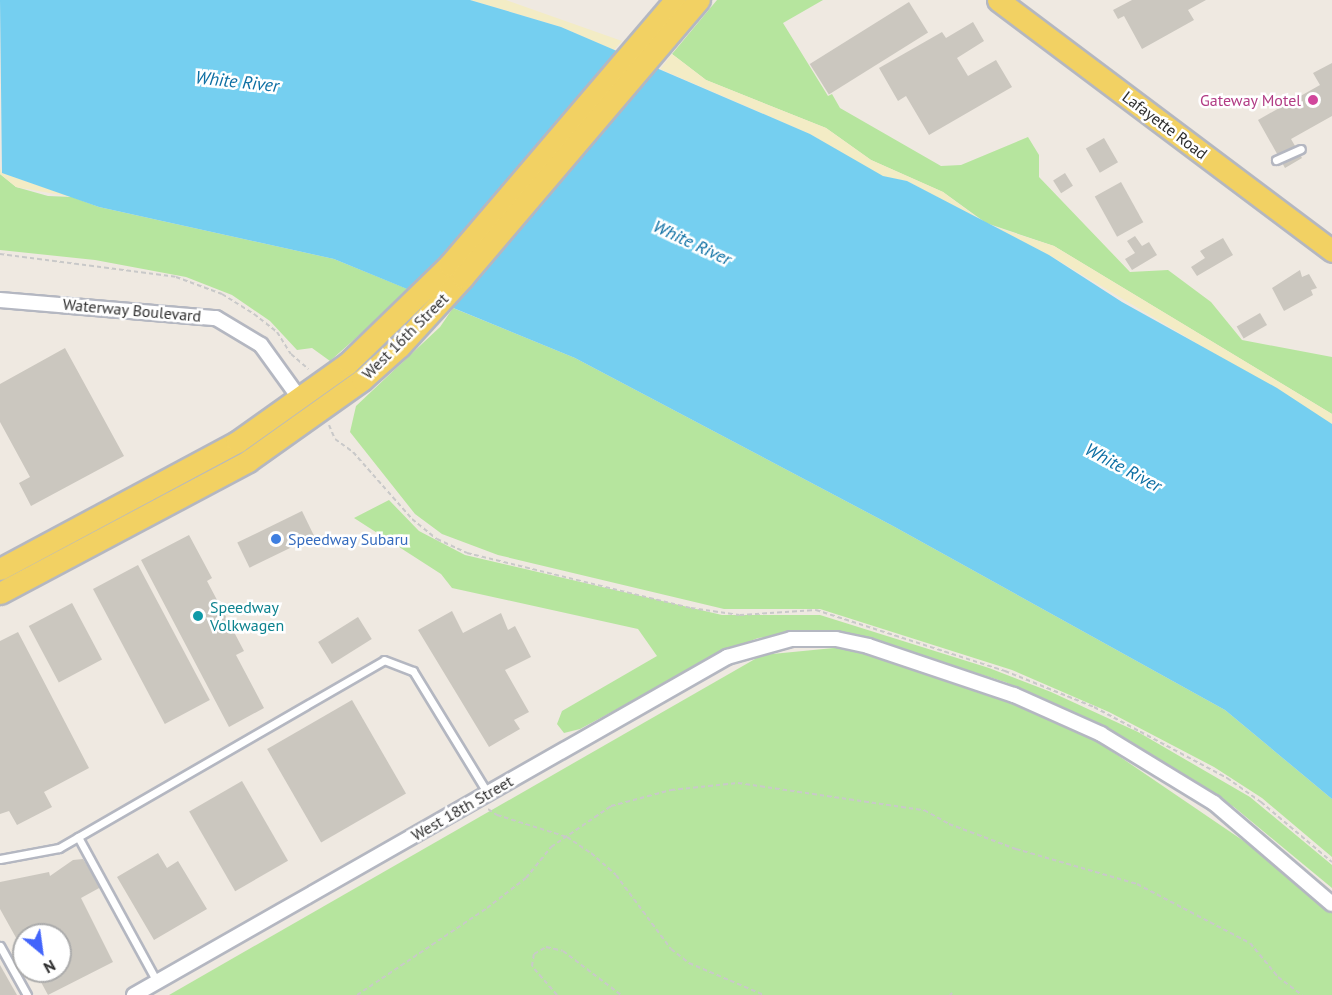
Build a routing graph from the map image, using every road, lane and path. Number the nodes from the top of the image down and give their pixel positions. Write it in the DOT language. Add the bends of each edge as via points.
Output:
graph roads {
  1 [pos="675,0"];
  2 [pos="998,0"];
  3 [pos="699,1"];
  4 [pos="1301,149"];
  5 [pos="1276,160"];
  6 [pos="1332,251"];
  7 [pos="0,254"];
  8 [pos="0,300"];
  9 [pos="316,369"];
  10 [pos="300,399"];
  11 [pos="0,569"];
  12 [pos="0,593"];
  13 [pos="482,797"];
  14 [pos="78,837"];
  15 [pos="567,837"];
  16 [pos="0,859"];
  17 [pos="1332,904"];
  18 [pos="0,946"];
  19 [pos="157,982"];
  20 [pos="27,995"];
  21 [pos="134,995"];
  22 [pos="357,995"];
  23 [pos="557,995"];
  24 [pos="621,995"];
  25 [pos="764,995"];
  26 [pos="1302,995"];
  1 -- 10 [label="main road, West 16th Street" via="449,265 386,329"];
  2 -- 6 [label="main road, Lafayette Road"];
  3 -- 12 [label="main road, West 16th Street" via="400,346 322,410 248,460"];
  4 -- 5 [label="lane"];
  7 -- 9 [label="path" via="176,277 222,294 254,314 277,332 306,369"];
  8 -- 10 [label="street, Waterway Boulevard" via="216,318 261,345"];
  10 -- 11 [label="main road, West 16th Street" via="237,442"];
  13 -- 14 [label="lane" via="413,671 384,660"];
  13 -- 15 [label="path" via="497,815"];
  13 -- 17 [label="street, West 18th Street" via="727,657 765,644 836,639 1014,695 1101,734 1214,803"];
  13 -- 19 [label="street, West 18th Street"];
  14 -- 16 [label="lane" via="59,848"];
  14 -- 19 [label="lane"];
  15 -- 22 [label="path" via="551,847 526,878 487,908"];
  15 -- 25 [label="path" via="616,875 671,949 689,963"];
  15 -- 26 [label="path" via="611,806 701,784 790,788 924,810 949,824 1137,884 1174,901 1250,943 1278,977"];
  18 -- 20 [label="lane"];
  19 -- 21 [label="street, West 18th Street"];
  23 -- 24 [label="path" via="532,966 534,954 546,947 563,951"];
}
